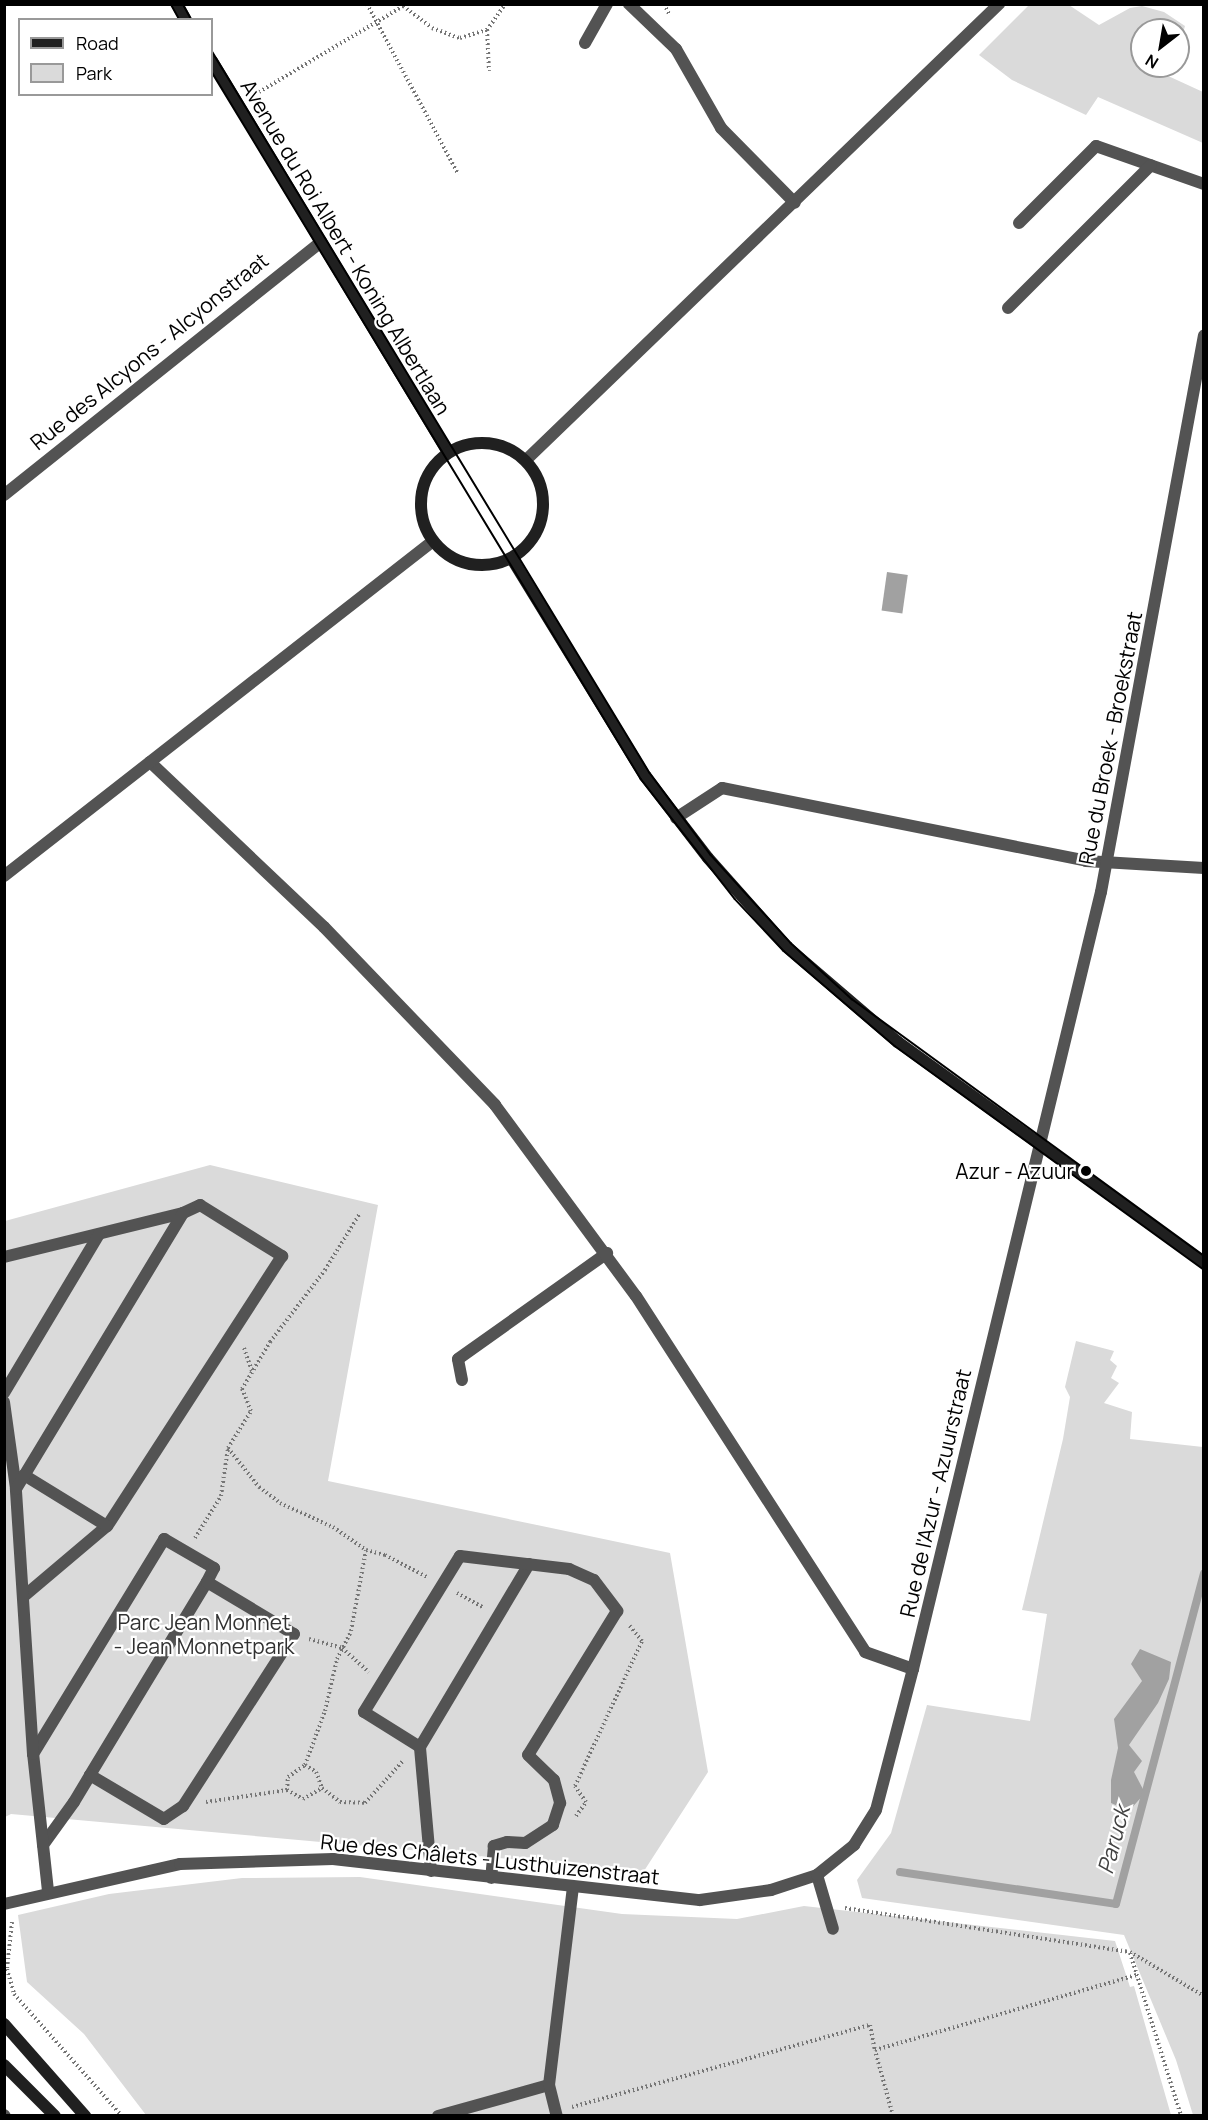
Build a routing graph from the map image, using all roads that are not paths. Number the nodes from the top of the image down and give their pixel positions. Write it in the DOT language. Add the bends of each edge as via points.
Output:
graph roads {
  1 [pos="177,4"];
  2 [pos="607,4"];
  3 [pos="628,4"];
  4 [pos="999,4"];
  5 [pos="185,18"];
  6 [pos="585,43"];
  7 [pos="213,63"];
  8 [pos="1151,165"];
  9 [pos="1203,184"];
  10 [pos="795,203"];
  11 [pos="1019,223"];
  12 [pos="321,242"];
  13 [pos="1008,308"];
  14 [pos="1203,335"];
  15 [pos="448,452"];
  16 [pos="526,460"];
  17 [pos="4,495"];
  18 [pos="433,541"];
  19 [pos="512,559"];
  20 [pos="150,762"];
  21 [pos="676,818"];
  22 [pos="1107,864"];
  23 [pos="1203,868"];
  24 [pos="4,876"];
  25 [pos="1039,1144"];
  26 [pos="183,1213"];
  27 [pos="99,1234"];
  28 [pos="607,1253"];
  29 [pos="4,1257"];
  30 [pos="1203,1263"];
  31 [pos="462,1380"];
  32 [pos="4,1393"];
  33 [pos="4,1402"];
  34 [pos="24,1475"];
  35 [pos="16,1489"];
  36 [pos="107,1526"];
  37 [pos="529,1564"];
  38 [pos="207,1582"];
  39 [pos="23,1597"];
  40 [pos="913,1669"];
  41 [pos="420,1747"];
  42 [pos="33,1754"];
  43 [pos="90,1775"];
  44 [pos="43,1845"];
  45 [pos="854,1845"];
  46 [pos="431,1871"];
  47 [pos="817,1875"];
  48 [pos="491,1878"];
  49 [pos="573,1888"];
  50 [pos="48,1891"];
  51 [pos="4,1904"];
  52 [pos="833,1929"];
  53 [pos="4,2024"];
  54 [pos="4,2065"];
  55 [pos="549,2085"];
  56 [pos="557,2113"];
  57 [pos="55,2115"];
  58 [pos="85,2115"];
  59 [pos="438,2115"];
  1 -- 5 [label="street"];
  2 -- 6 [label="street"];
  3 -- 10 [label="street" via="676,49 721,128"];
  4 -- 10 [label="street"];
  7 -- 12 [label="street, Avenue du Roi Albert - Koning Albertlaan"];
  8 -- 9 [label="street"];
  8 -- 11 [label="street" via="1096,146"];
  8 -- 13 [label="street"];
  10 -- 16 [label="street"];
  12 -- 15 [label="street, Avenue du Roi Albert - Koning Albertlaan"];
  12 -- 17 [label="street, Rue des Alcyons - Alcyonstraat"];
  14 -- 22 [label="street, Rue du Broek - Broekstraat"];
  15 -- 16 [label="street" via="472,443 497,444"];
  15 -- 18 [label="street" via="431,468 421,491 422,516"];
  16 -- 19 [label="street" via="543,492 542,520 530,543"];
  18 -- 19 [label="street" via="447,555 466,564 489,566"];
  18 -- 20 [label="street"];
  19 -- 21 [label="street" via="645,776"];
  20 -- 24 [label="street"];
  20 -- 28 [label="street" via="415,1018 495,1105"];
  21 -- 22 [label="street" via="722,788"];
  21 -- 25 [label="street" via="740,896 840,994"];
  22 -- 23 [label="street"];
  22 -- 25 [label="street, Rue du Broek - Broekstraat"];
  25 -- 30 [label="street"];
  25 -- 40 [label="street, Rue de l'Azur - Azuurstraat"];
  26 -- 27 [label="street"];
  26 -- 34 [label="street"];
  26 -- 36 [label="street" via="200,1205 282,1256"];
  27 -- 29 [label="street"];
  27 -- 32 [label="street"];
  28 -- 31 [label="street" via="458,1359"];
  28 -- 40 [label="street" via="865,1652"];
  33 -- 35 [label="street"];
  34 -- 35 [label="street"];
  34 -- 36 [label="street"];
  35 -- 39 [label="street"];
  36 -- 39 [label="street"];
  37 -- 41 [label="street"];
  37 -- 41 [label="street" via="460,1556 364,1712"];
  37 -- 48 [label="street" via="569,1569 594,1580 617,1611 528,1755 554,1780 560,1803 554,1821 525,1843 494,1846"];
  38 -- 42 [label="street" via="214,1568 164,1539"];
  38 -- 43 [label="street"];
  38 -- 43 [label="street" via="294,1634 183,1806 164,1819"];
  39 -- 42 [label="street"];
  40 -- 45 [label="street, Rue de l'Azur - Azuurstraat" via="876,1810"];
  41 -- 46 [label="street"];
  42 -- 44 [label="street"];
  43 -- 44 [label="street"];
  44 -- 50 [label="street"];
  45 -- 47 [label="street, Rue des Châlets - Lusthuizenstraat"];
  46 -- 48 [label="street, Rue des Châlets - Lusthuizenstraat"];
  46 -- 50 [label="street, Rue des Châlets - Lusthuizenstraat" via="333,1859 180,1864"];
  47 -- 49 [label="street, Rue des Châlets - Lusthuizenstraat" via="771,1890 700,1900"];
  47 -- 52 [label="street"];
  48 -- 49 [label="street, Rue des Châlets - Lusthuizenstraat"];
  49 -- 55 [label="street"];
  50 -- 51 [label="street, Rue des Châlets - Lusthuizenstraat"];
  53 -- 58 [label="street"];
  54 -- 57 [label="street"];
  55 -- 56 [label="street"];
  55 -- 59 [label="street"];
}
